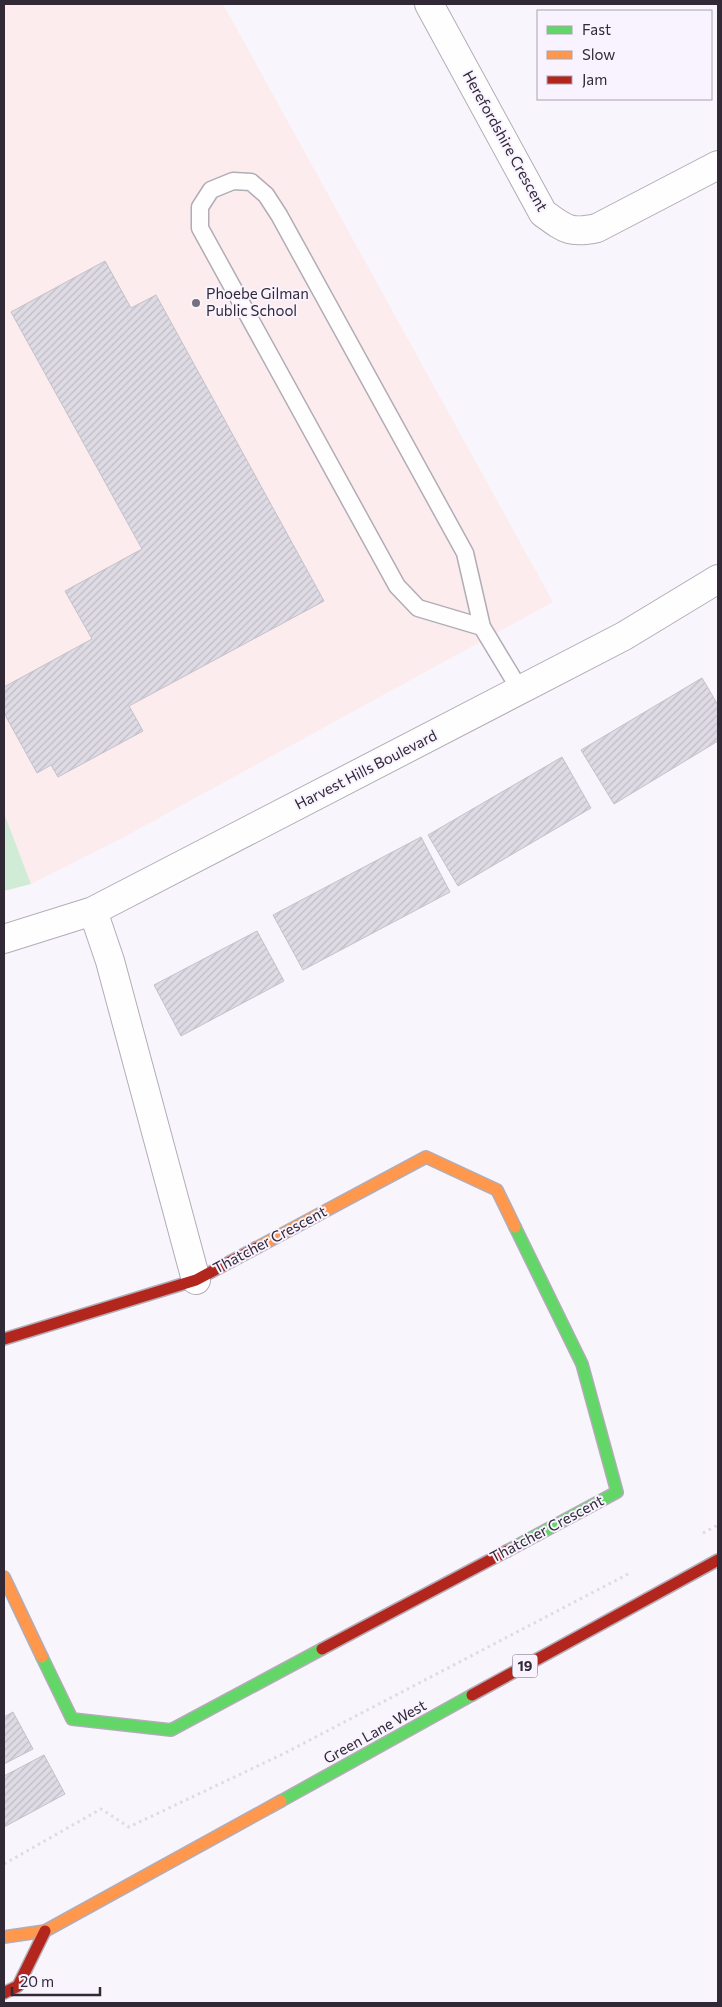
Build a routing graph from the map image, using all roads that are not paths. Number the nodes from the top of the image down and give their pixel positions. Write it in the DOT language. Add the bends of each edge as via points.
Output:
graph roads {
  1 [pos="429,4"];
  2 [pos="718,165"];
  3 [pos="718,579"];
  4 [pos="482,627"];
  5 [pos="520,690"];
  6 [pos="93,911"];
  7 [pos="4,939"];
  8 [pos="196,1280"];
  9 [pos="4,1339"];
  10 [pos="718,1560"];
  11 [pos="4,1576"];
  12 [pos="45,1931"];
  13 [pos="4,1937"];
  14 [pos="4,1993"];
  1 -- 2 [label="street, Herefordshire Crescent" via="543,213 561,226 579,232 598,228"];
  3 -- 5 [label="street, Harvest Hills Boulevard" via="624,636"];
  4 -- 4 [label="lane" via="465,554 279,215 266,195 251,182 233,181 211,190 200,207 200,228 397,586 418,608"];
  4 -- 5 [label="lane"];
  5 -- 6 [label="street, Harvest Hills Boulevard"];
  6 -- 7 [label="street, Harvest Hills Boulevard"];
  6 -- 8 [label="street, Thatcher Crescent"];
  8 -- 9 [label="street, Thatcher Crescent"];
  8 -- 11 [label="street, Thatcher Crescent" via="426,1157 497,1190 582,1364 617,1492 171,1730 72,1719"];
  10 -- 12 [label="street, Green Lane West / 19"];
  12 -- 13 [label="street, Green Lane West / 19"];
  12 -- 14 [label="street" via="18,1986"];
}
